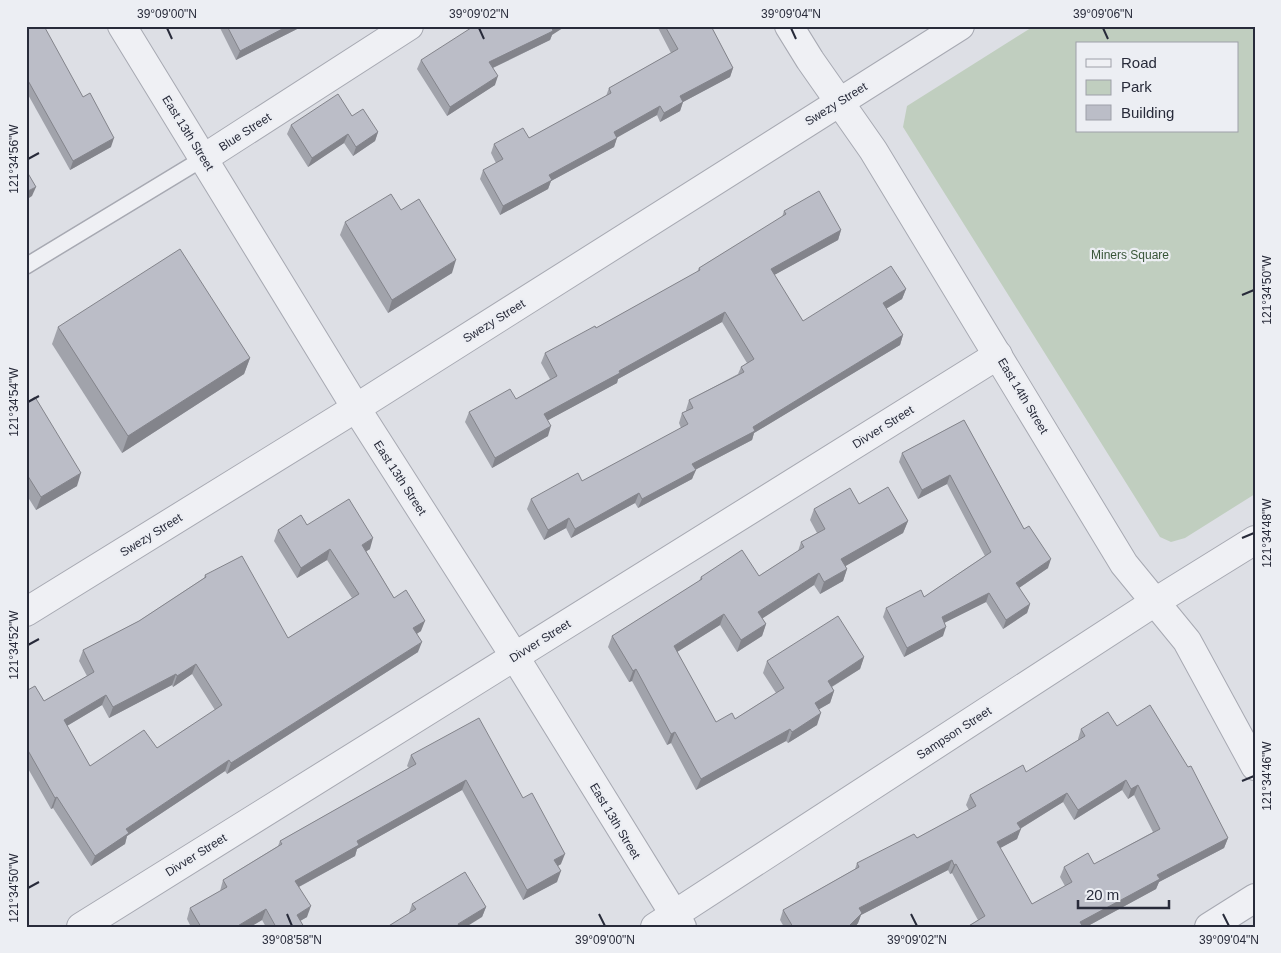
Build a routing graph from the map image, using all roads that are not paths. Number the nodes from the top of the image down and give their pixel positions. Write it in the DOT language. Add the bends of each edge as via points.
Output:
graph roads {
  1 [pos="122,26"];
  2 [pos="410,26"];
  3 [pos="789,26"];
  4 [pos="960,26"];
  5 [pos="841,101"];
  6 [pos="204,158"];
  7 [pos="26,266"];
  8 [pos="998,355"];
  9 [pos="356,408"];
  10 [pos="1255,540"];
  11 [pos="1155,602"];
  12 [pos="26,612"];
  13 [pos="515,657"];
  14 [pos="1255,766"];
  15 [pos="1255,898"];
  16 [pos="671,923"];
  17 [pos="81,927"];
  18 [pos="1209,927"];
  1 -- 6 [label="street, East 13th Street"];
  2 -- 6 [label="street, Blue Street"];
  3 -- 5 [label="street, East 14th Street"];
  4 -- 5 [label="street, Swezy Street"];
  5 -- 8 [label="street, East 14th Street"];
  5 -- 9 [label="street, Swezy Street"];
  6 -- 7 [label="lane, Blue Street"];
  6 -- 9 [label="street, East 13th Street"];
  8 -- 11 [label="street, East 14th Street" via="1124,564"];
  8 -- 13 [label="street, Divver Street"];
  9 -- 12 [label="street, Swezy Street"];
  9 -- 13 [label="street, East 13th Street"];
  10 -- 11 [label="street, Sampson Street"];
  11 -- 14 [label="street, East 14th Street" via="1187,642"];
  11 -- 16 [label="street, Sampson Street"];
  13 -- 16 [label="street, East 13th Street"];
  13 -- 17 [label="street, Divver Street"];
  15 -- 18 [label="street"];
}
